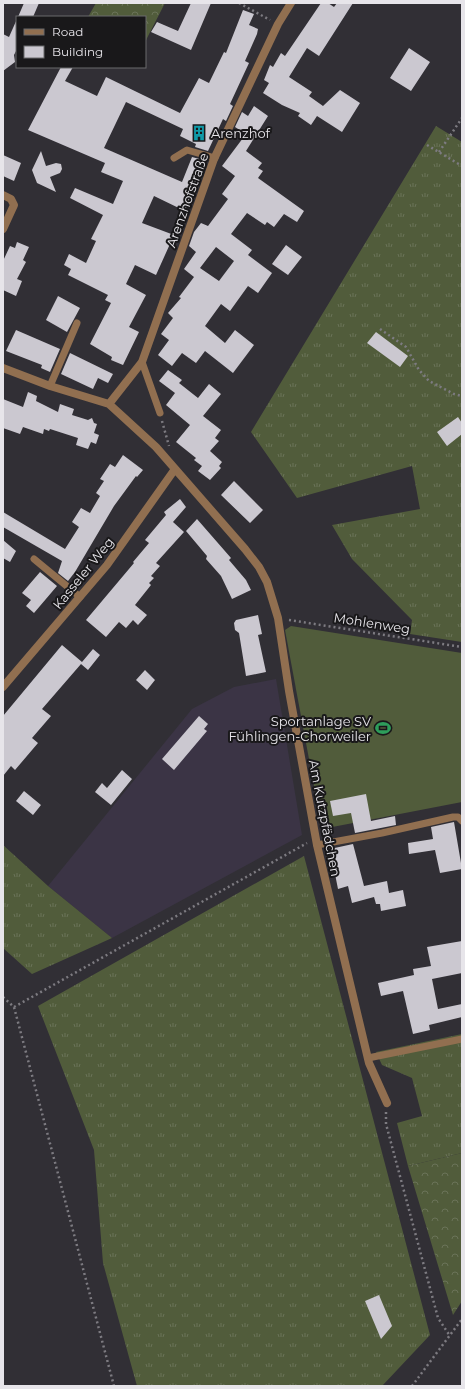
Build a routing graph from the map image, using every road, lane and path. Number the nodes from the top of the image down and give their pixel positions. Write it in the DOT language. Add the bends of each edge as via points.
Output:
graph roads {
  1 [pos="239,3"];
  2 [pos="291,3"];
  3 [pos="278,24"];
  4 [pos="462,118"];
  5 [pos="427,145"];
  6 [pos="439,152"];
  7 [pos="174,158"];
  8 [pos="215,158"];
  9 [pos="462,166"];
  10 [pos="3,194"];
  11 [pos="3,229"];
  12 [pos="77,323"];
  13 [pos="380,329"];
  14 [pos="142,362"];
  15 [pos="3,368"];
  16 [pos="50,386"];
  17 [pos="462,396"];
  18 [pos="109,404"];
  19 [pos="160,413"];
  20 [pos="175,469"];
  21 [pos="34,559"];
  22 [pos="80,597"];
  23 [pos="278,618"];
  24 [pos="462,647"];
  25 [pos="3,687"];
  26 [pos="462,821"];
  27 [pos="316,842"];
  28 [pos="3,997"];
  29 [pos="14,1007"];
  30 [pos="462,1039"];
  31 [pos="368,1058"];
  32 [pos="387,1103"];
  33 [pos="462,1319"];
  34 [pos="450,1336"];
  35 [pos="114,1386"];
  36 [pos="412,1386"];
  1 -- 3 [label="path"];
  2 -- 3 [label="street, Arenzhofstraße"];
  3 -- 8 [label="street, Arenzhofstraße"];
  4 -- 6 [label="path"];
  5 -- 6 [label="path"];
  6 -- 9 [label="path"];
  7 -- 8 [label="lane" via="187,150"];
  8 -- 14 [label="street, Arenzhofstraße"];
  10 -- 11 [label="street" via="11,199 14,205"];
  12 -- 16 [label="lane"];
  13 -- 17 [label="path" via="406,347 419,370 429,381"];
  14 -- 18 [label="street, Arenzhofstraße"];
  14 -- 19 [label="lane"];
  15 -- 16 [label="street"];
  16 -- 18 [label="street"];
  18 -- 20 [label="street, Am Kutzpfädchen" via="156,446"];
  19 -- 20 [label="path"];
  20 -- 22 [label="street, Kasseler Weg" via="107,565"];
  20 -- 23 [label="street, Am Kutzpfädchen" via="259,567 267,582"];
  21 -- 22 [label="lane"];
  22 -- 25 [label="street, Kasseler Weg"];
  23 -- 24 [label="path, Mohlenweg"];
  23 -- 27 [label="street, Am Kutzpfädchen"];
  26 -- 27 [label="lane" via="458,817 453,817"];
  27 -- 29 [label="path"];
  27 -- 31 [label="street, Am Kutzpfädchen"];
  28 -- 29 [label="path"];
  29 -- 35 [label="path"];
  30 -- 31 [label="lane"];
  31 -- 32 [label="street, Am Kutzpfädchen"];
  32 -- 34 [label="path" via="386,1124 438,1318"];
  33 -- 34 [label="path"];
  34 -- 36 [label="path"];
}
